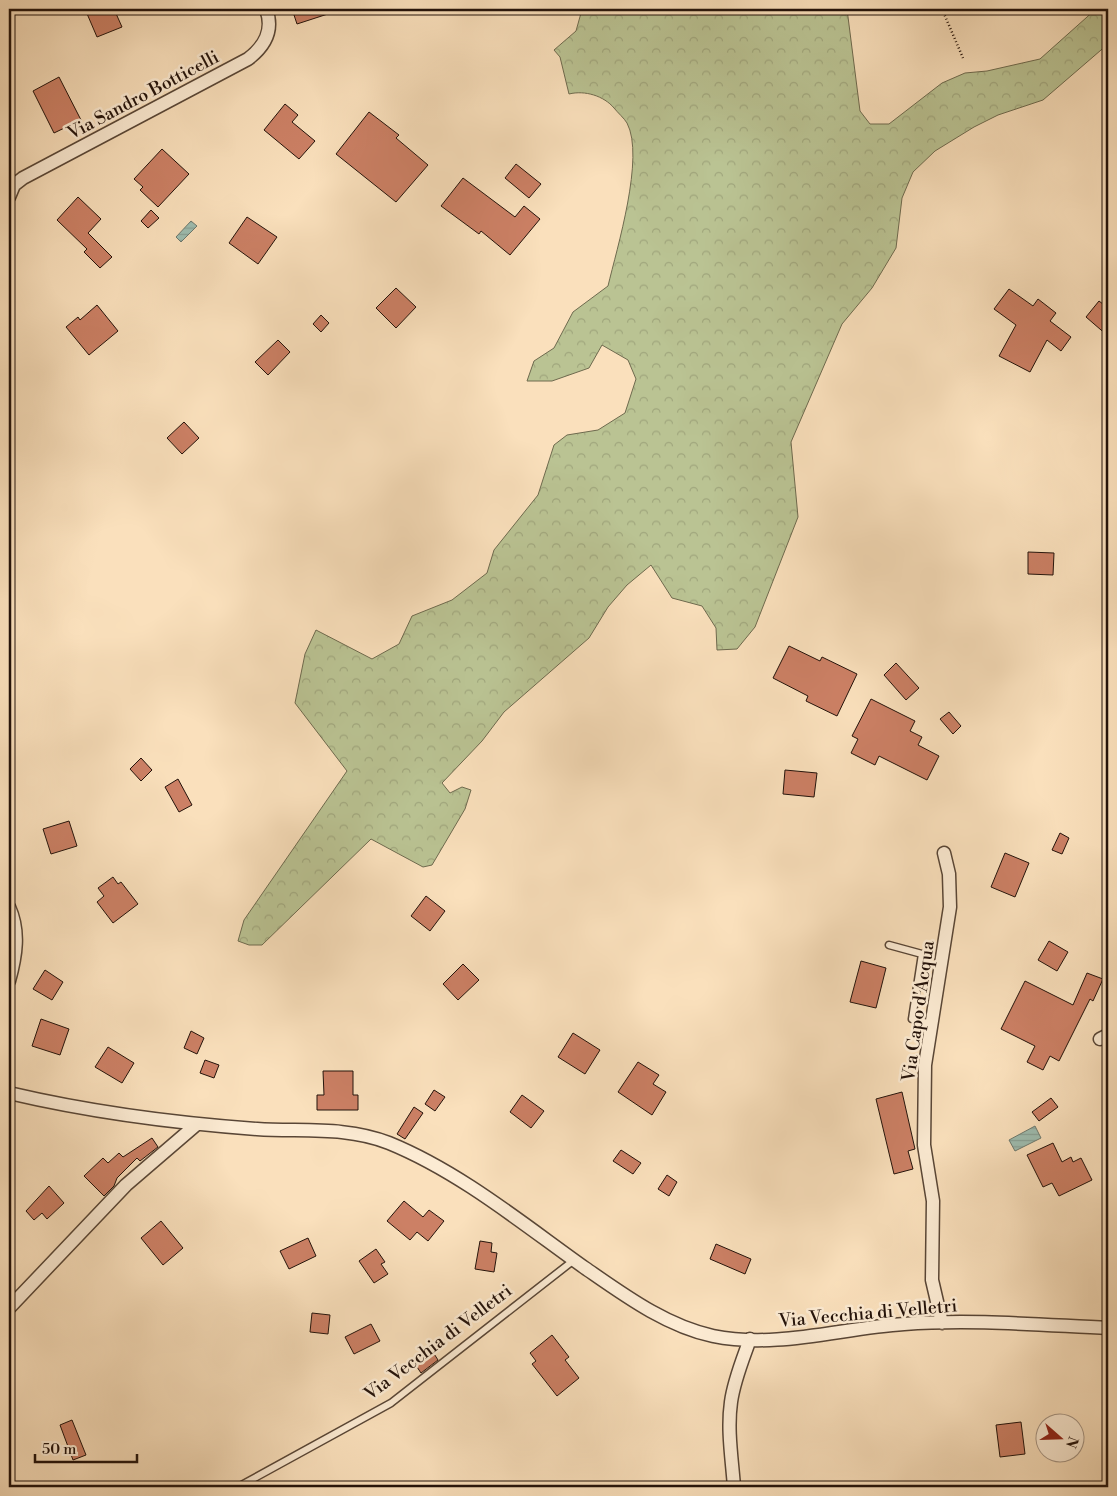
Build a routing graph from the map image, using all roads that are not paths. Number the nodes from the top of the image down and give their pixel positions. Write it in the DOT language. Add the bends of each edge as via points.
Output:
graph roads {
  1 [pos="266,9"];
  2 [pos="9,197"];
  3 [pos="944,854"];
  4 [pos="9,908"];
  5 [pos="889,945"];
  6 [pos="9,981"];
  7 [pos="930,1024"];
  8 [pos="9,1093"];
  9 [pos="197,1124"];
  10 [pos="574,1260"];
  11 [pos="9,1308"];
  12 [pos="942,1322"];
  13 [pos="1108,1328"];
  14 [pos="750,1339"];
  15 [pos="238,1487"];
  16 [pos="734,1487"];
  1 -- 2 [label="street, Via Sandro Botticelli" via="270,22 268,34 261,48 248,59 20,179"];
  3 -- 7 [label="street, Via Capo d'Acqua" via="949,874 950,907 940,982"];
  4 -- 6 [label="street" via="16,933"];
  5 -- 7 [label="lane" via="922,954 912,1019"];
  7 -- 12 [label="street, Via Capo d'Acqua" via="925,1065 924,1145 934,1201 932,1280"];
  8 -- 9 [label="street, Via Vecchia di Velletri" via="160,1121"];
  9 -- 10 [label="street, Via Vecchia di Velletri" via="341,1132 376,1138 449,1174"];
  9 -- 11 [label="street" via="126,1185"];
  10 -- 14 [label="street, Via Vecchia di Velletri" via="618,1291 674,1322 709,1335"];
  10 -- 15 [label="lane, Via Vecchia di Velletri" via="390,1404"];
  12 -- 13 [label="street, Via Vecchia di Velletri"];
  12 -- 14 [label="street, Via Vecchia di Velletri" via="796,1338"];
  14 -- 16 [label="street" via="737,1376 731,1407"];
}
